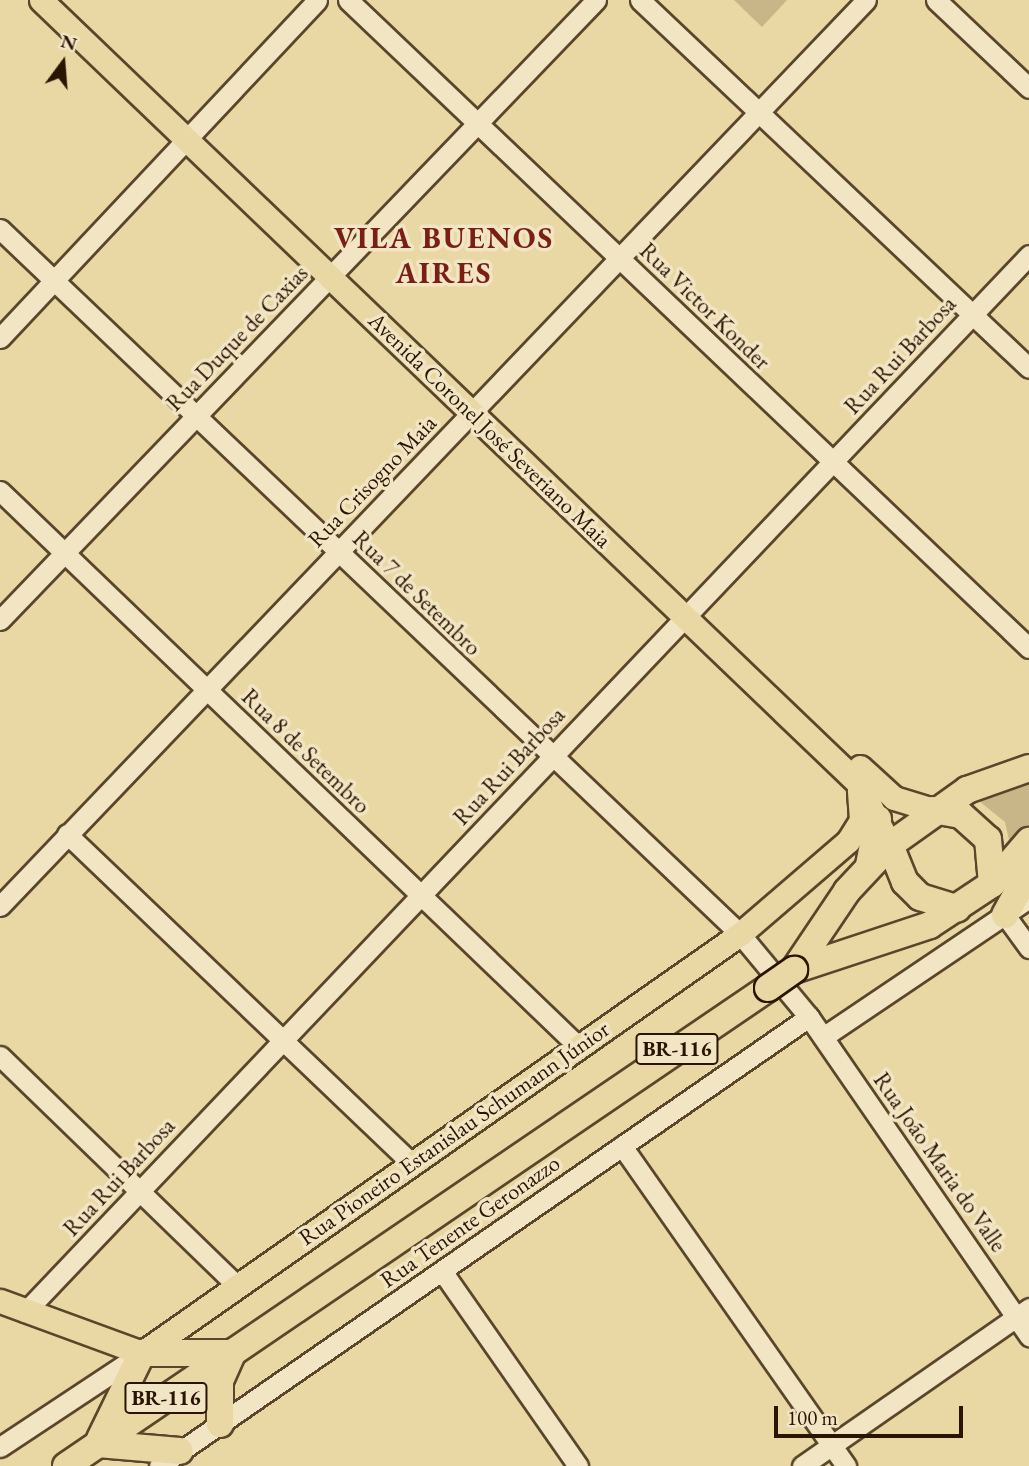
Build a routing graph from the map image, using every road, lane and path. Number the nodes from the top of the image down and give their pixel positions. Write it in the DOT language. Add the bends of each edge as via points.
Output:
graph roads {
  1 [pos="41,0"];
  2 [pos="63,0"];
  3 [pos="317,0"];
  4 [pos="348,0"];
  5 [pos="596,0"];
  6 [pos="640,0"];
  7 [pos="866,0"];
  8 [pos="936,0"];
  9 [pos="1029,88"];
  10 [pos="759,112"];
  11 [pos="478,124"];
  12 [pos="191,133"];
  13 [pos="0,229"];
  14 [pos="1029,255"];
  15 [pos="619,258"];
  16 [pos="335,272"];
  17 [pos="54,280"];
  18 [pos="972,314"];
  19 [pos="0,338"];
  20 [pos="1029,368"];
  21 [pos="476,407"];
  22 [pos="196,416"];
  23 [pos="833,461"];
  24 [pos="0,491"];
  25 [pos="338,551"];
  26 [pos="64,553"];
  27 [pos="690,612"];
  28 [pos="0,620"];
  29 [pos="1029,648"];
  30 [pos="206,690"];
  31 [pos="553,756"];
  32 [pos="1029,768"];
  33 [pos="859,784"];
  34 [pos="933,810"];
  35 [pos="878,820"];
  36 [pos="67,834"];
  37 [pos="1029,841"];
  38 [pos="890,845"];
  39 [pos="869,865"];
  40 [pos="1029,871"];
  41 [pos="992,884"];
  42 [pos="420,895"];
  43 [pos="1029,898"];
  44 [pos="0,906"];
  45 [pos="957,908"];
  46 [pos="1005,915"];
  47 [pos="740,934"];
  48 [pos="1029,948"];
  49 [pos="794,970"];
  50 [pos="810,1017"];
  51 [pos="823,1037"];
  52 [pos="282,1040"];
  53 [pos="578,1046"];
  54 [pos="0,1056"];
  55 [pos="622,1146"];
  56 [pos="410,1163"];
  57 [pos="140,1190"];
  58 [pos="442,1270"];
  59 [pos="237,1286"];
  60 [pos="0,1301"];
  61 [pos="25,1312"];
  62 [pos="1023,1312"];
  63 [pos="1029,1336"];
  64 [pos="233,1352"];
  65 [pos="142,1353"];
  66 [pos="220,1424"];
  67 [pos="98,1444"];
  68 [pos="831,1446"];
  69 [pos="0,1447"];
  70 [pos="169,1459"];
  71 [pos="66,1466"];
  72 [pos="578,1466"];
  73 [pos="802,1466"];
  74 [pos="846,1466"];
  1 -- 12 [label="main road, Avenida Coronel José Severiano Maia"];
  2 -- 12 [label="main road, Avenida Coronel José Severiano Maia"];
  3 -- 12 [label="street"];
  4 -- 11 [label="street, Rua Victor Konder"];
  5 -- 11 [label="street, Rua Duque de Caxias"];
  6 -- 10 [label="street"];
  7 -- 10 [label="street, Rua Crisogno Maia"];
  8 -- 9 [label="street"];
  10 -- 15 [label="street, Rua Crisogno Maia"];
  10 -- 18 [label="street"];
  11 -- 15 [label="street, Rua Victor Konder"];
  11 -- 16 [label="street, Rua Duque de Caxias"];
  12 -- 16 [label="main road, Avenida Coronel José Severiano Maia"];
  12 -- 17 [label="street"];
  13 -- 17 [label="street, Rua 7 de Setembro"];
  14 -- 18 [label="street, Rua Rui Barbosa"];
  15 -- 21 [label="street, Rua Crisogno Maia"];
  15 -- 23 [label="street, Rua Victor Konder"];
  16 -- 21 [label="main road, Avenida Coronel José Severiano Maia"];
  16 -- 22 [label="street, Rua Duque de Caxias"];
  17 -- 19 [label="street"];
  17 -- 22 [label="street, Rua 7 de Setembro"];
  18 -- 20 [label="street"];
  18 -- 23 [label="street, Rua Rui Barbosa"];
  21 -- 25 [label="street, Rua Crisogno Maia"];
  21 -- 27 [label="main road, Avenida Coronel José Severiano Maia"];
  22 -- 25 [label="street, Rua 7 de Setembro"];
  22 -- 26 [label="street, Rua Duque de Caxias"];
  23 -- 27 [label="street, Rua Rui Barbosa"];
  23 -- 29 [label="street, Rua Victor Konder"];
  24 -- 26 [label="street, Rua 8 de Setembro"];
  25 -- 30 [label="street, Rua Crisogno Maia"];
  25 -- 31 [label="street, Rua 7 de Setembro"];
  26 -- 28 [label="street, Rua Duque de Caxias"];
  26 -- 30 [label="street, Rua 8 de Setembro"];
  27 -- 31 [label="street, Rua Rui Barbosa"];
  27 -- 33 [label="main road, Avenida Coronel José Severiano Maia"];
  27 -- 34 [label="main road, Avenida Coronel José Severiano Maia" via="879,786 904,803"];
  30 -- 36 [label="street, Rua Crisogno Maia"];
  30 -- 42 [label="street, Rua 8 de Setembro"];
  31 -- 42 [label="street, Rua Rui Barbosa"];
  31 -- 47 [label="street, Rua 7 de Setembro"];
  32 -- 34 [label="highway, BR-116"];
  33 -- 35 [label="main road, Avenida Coronel José Severiano Maia"];
  33 -- 47 [label="main road, Rua Pioneiro Estanislau Schumann Júnior" via="861,820 848,841"];
  34 -- 38 [label="highway, BR-116"];
  34 -- 41 [label="highway" via="961,815 988,839"];
  35 -- 38 [label="main road, Avenida Coronel José Severiano Maia"];
  35 -- 39 [label="highway"];
  36 -- 44 [label="street, Rua Crisogno Maia"];
  36 -- 52 [label="street"];
  37 -- 41 [label="highway, BR-116"];
  38 -- 39 [label="highway, BR-116"];
  38 -- 45 [label="highway" via="905,882 920,897"];
  39 -- 49 [label="highway, BR-116"];
  40 -- 46 [label="highway"];
  41 -- 45 [label="highway, BR-116"];
  42 -- 52 [label="street, Rua Rui Barbosa"];
  42 -- 53 [label="street, Rua 8 de Setembro"];
  43 -- 46 [label="street"];
  45 -- 49 [label="highway, BR-116" via="930,925"];
  46 -- 48 [label="street"];
  46 -- 51 [label="street"];
  47 -- 50 [label="street, Rua 7 de Setembro"];
  47 -- 53 [label="main road, Rua Pioneiro Estanislau Schumann Júnior"];
  49 -- 64 [label="highway, BR-116, bridge"];
  50 -- 51 [label="street, Rua João Maria do Valle"];
  50 -- 55 [label="street, Rua Tenente Geronazzo"];
  51 -- 62 [label="street, Rua João Maria do Valle"];
  52 -- 56 [label="street"];
  52 -- 57 [label="street, Rua Rui Barbosa"];
  53 -- 56 [label="main road, Rua Pioneiro Estanislau Schumann Júnior"];
  54 -- 57 [label="street"];
  55 -- 58 [label="street, Rua Tenente Geronazzo"];
  55 -- 68 [label="street"];
  56 -- 59 [label="main road, Rua Pioneiro Estanislau Schumann Júnior"];
  57 -- 59 [label="street"];
  57 -- 61 [label="street, Rua Rui Barbosa"];
  58 -- 66 [label="street, Rua Tenente Geronazzo"];
  58 -- 72 [label="street"];
  59 -- 65 [label="main road, Rua Pioneiro Estanislau Schumann Júnior"];
  60 -- 61 [label="main road"];
  61 -- 65 [label="main road"];
  62 -- 63 [label="street, Rua João Maria do Valle"];
  62 -- 68 [label="street"];
  64 -- 65 [label="highway"];
  64 -- 66 [label="highway" via="220,1381"];
  64 -- 67 [label="highway, BR-116"];
  65 -- 67 [label="highway"];
  65 -- 69 [label="street, Rua Pioneiro Estanislau Schumann Júnior"];
  66 -- 70 [label="street, Rua Tenente Geronazzo"];
  67 -- 70 [label="highway"];
  67 -- 71 [label="highway, BR-116"];
  68 -- 73 [label="street"];
  68 -- 74 [label="street"];
}
